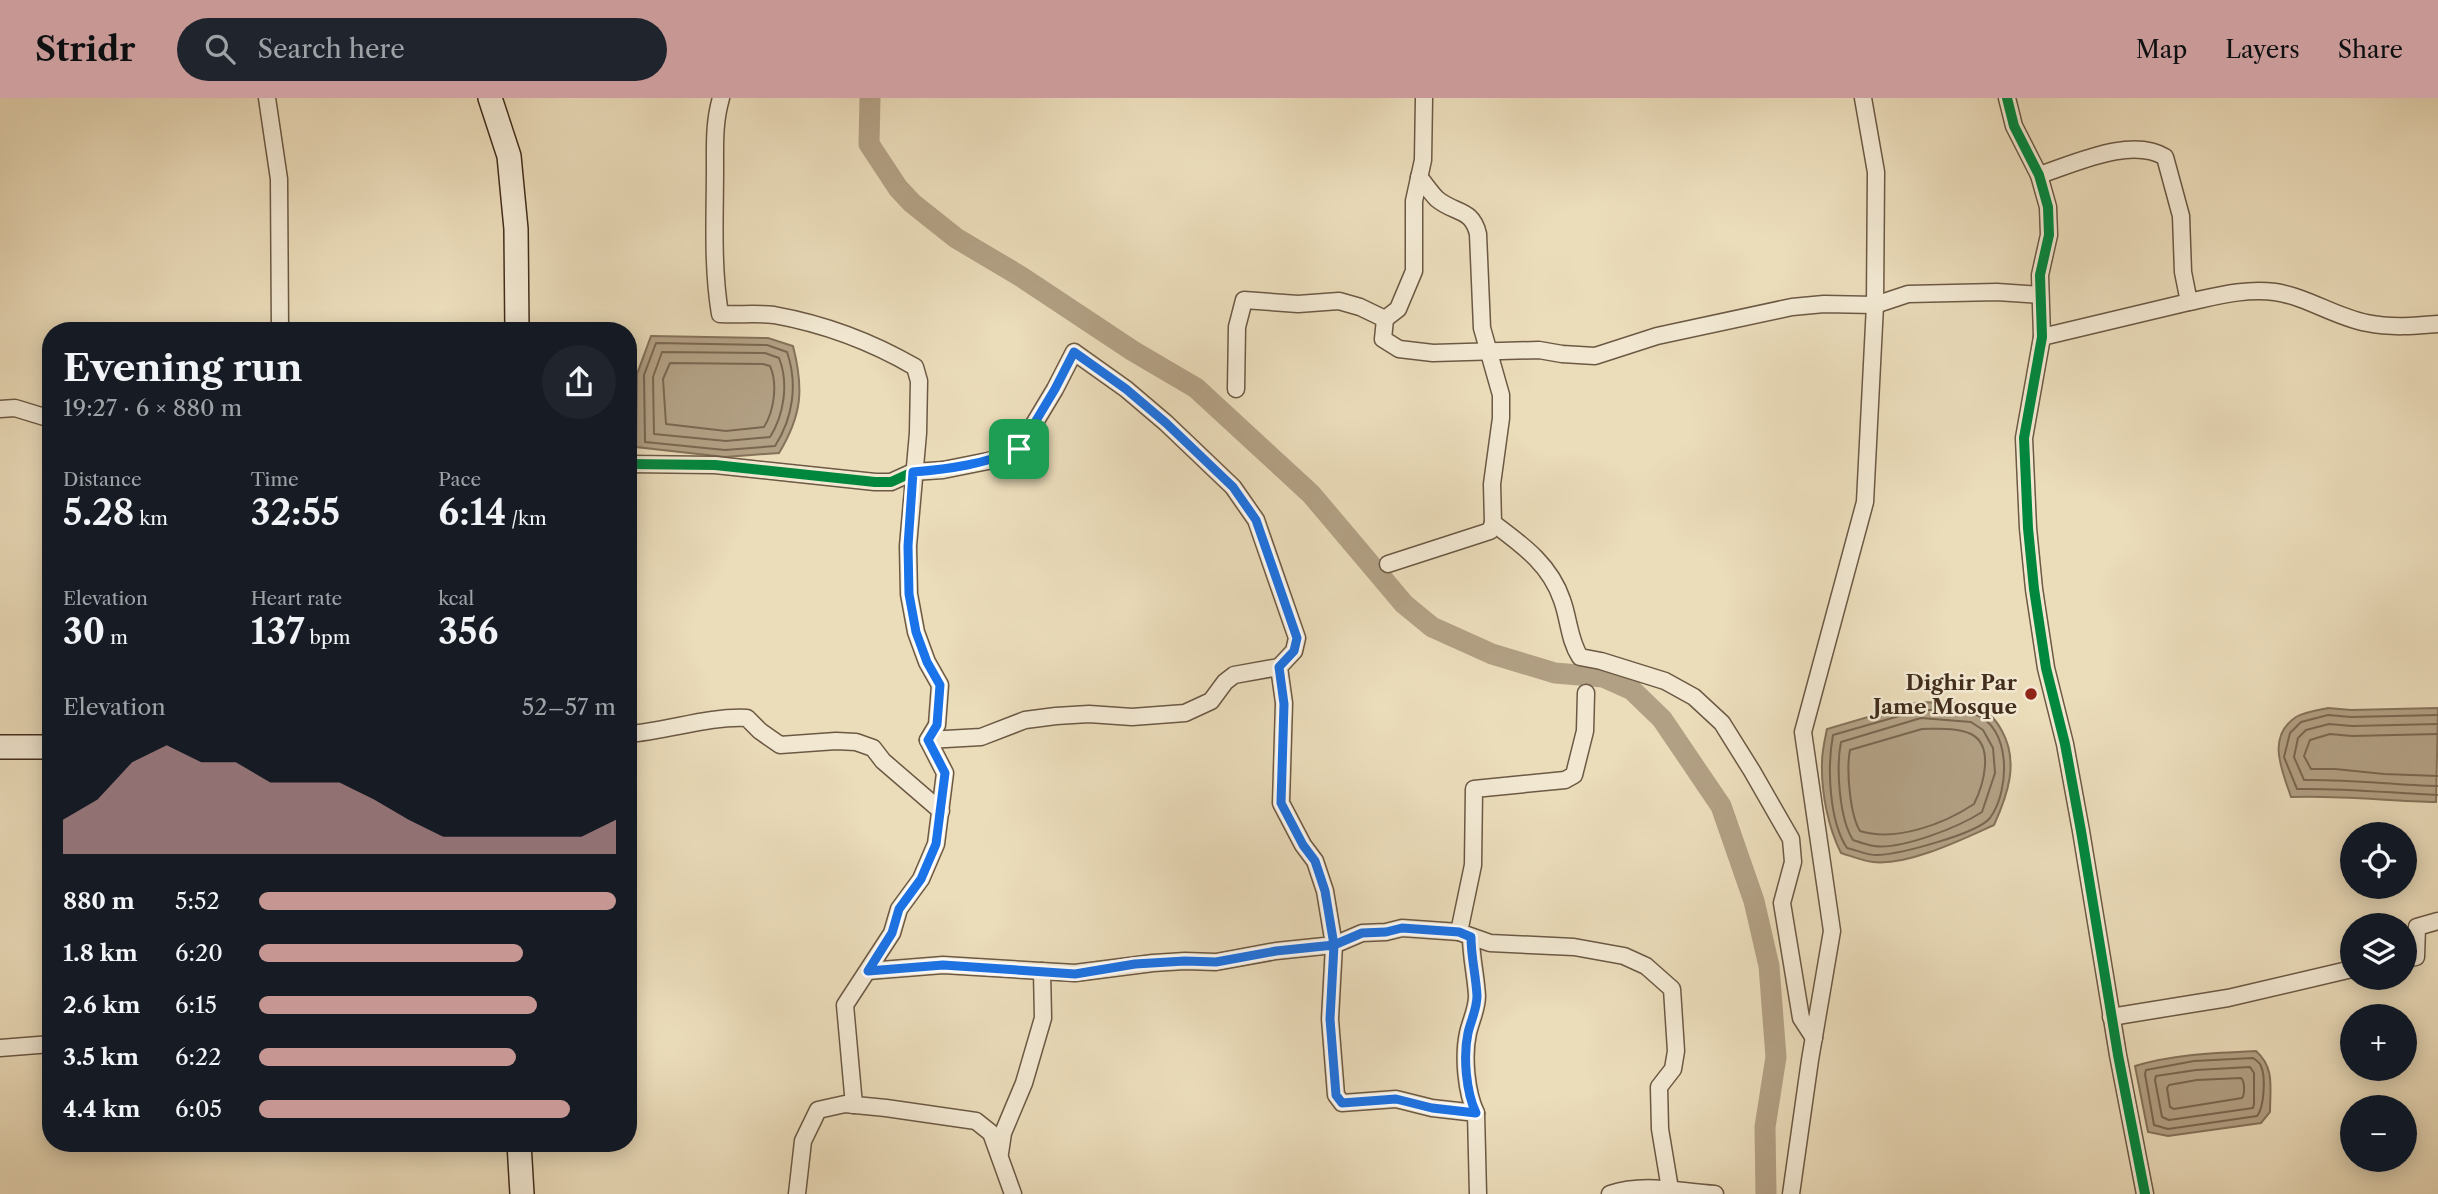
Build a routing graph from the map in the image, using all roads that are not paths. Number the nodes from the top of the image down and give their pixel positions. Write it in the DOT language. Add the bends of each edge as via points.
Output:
graph roads {
  1 [pos="267,98"];
  2 [pos="490,98"];
  3 [pos="721,98"];
  4 [pos="1424,98"];
  5 [pos="1863,98"];
  6 [pos="2007,98"];
  7 [pos="2039,175"];
  8 [pos="1419,177"];
  9 [pos="2040,295"];
  10 [pos="2189,302"];
  11 [pos="1875,305"];
  12 [pos="1385,320"];
  13 [pos="280,322"];
  14 [pos="517,322"];
  15 [pos="2438,324"];
  16 [pos="2042,337"];
  17 [pos="1490,351"];
  18 [pos="1236,389"];
  19 [pos="0,409"];
  20 [pos="42,416"];
  21 [pos="637,464"];
  22 [pos="913,472"];
  23 [pos="1493,523"];
  24 [pos="1388,564"];
  25 [pos="1279,667"];
  26 [pos="1586,693"];
  27 [pos="637,733"];
  28 [pos="928,740"];
  29 [pos="0,747"];
  30 [pos="42,747"];
  31 [pos="940,811"];
  32 [pos="2438,921"];
  33 [pos="2417,927"];
  34 [pos="1465,934"];
  35 [pos="1334,945"];
  36 [pos="868,971"];
  37 [pos="1042,971"];
  38 [pos="2340,972"];
  39 [pos="2111,1017"];
  40 [pos="1814,1038"];
  41 [pos="42,1045"];
  42 [pos="0,1048"];
  43 [pos="854,1105"];
  44 [pos="1476,1113"];
  45 [pos="520,1152"];
  46 [pos="1000,1154"];
  47 [pos="1670,1189"];
  48 [pos="522,1194"];
  49 [pos="797,1194"];
  50 [pos="1013,1194"];
  51 [pos="1478,1194"];
  52 [pos="1610,1194"];
  53 [pos="1716,1194"];
  54 [pos="1791,1194"];
  55 [pos="2145,1194"];
  1 -- 13 [label="street" via="279,179"];
  2 -- 14 [label="street" via="509,156 516,229"];
  3 -- 22 [label="street" via="714,137 713,239 720,314 771,315 802,322 858,339 915,367 919,381"];
  4 -- 8 [label="street" via="1425,139"];
  5 -- 11 [label="street" via="1876,172"];
  6 -- 7 [label="street" via="2014,126"];
  7 -- 9 [label="street" via="2049,235"];
  7 -- 10 [label="street" via="2116,150 2155,150 2165,157 2181,216"];
  8 -- 12 [label="street" via="1414,201 1415,271 1398,309"];
  8 -- 17 [label="street" via="1437,198 1475,222 1482,328"];
  9 -- 11 [label="street" via="1908,293"];
  9 -- 16 [label="street"];
  10 -- 15 [label="street" via="2243,291 2273,292 2366,323"];
  10 -- 16 [label="street"];
  11 -- 17 [label="street" via="1792,307 1595,356"];
  11 -- 40 [label="street" via="1865,502 1803,732 1832,931"];
  12 -- 17 [label="street" via="1383,339 1399,349"];
  12 -- 18 [label="street" via="1339,301 1244,300 1237,327"];
  16 -- 39 [label="street" via="2025,438 2034,589"];
  17 -- 23 [label="street" via="1501,395"];
  19 -- 20 [label="street" via="15,408"];
  21 -- 22 [label="street" via="794,472 855,482 891,482"];
  22 -- 25 [label="street" via="993,460 1019,449 1074,352 1166,423 1233,487 1256,520 1297,638 1294,651"];
  22 -- 28 [label="street" via="909,594 916,632 940,685 937,725"];
  23 -- 24 [label="street" via="1490,531"];
  23 -- 40 [label="street" via="1544,565 1562,597 1580,657 1665,681 1694,697 1722,723 1752,771 1791,839 1793,862 1782,903 1801,1018"];
  25 -- 28 [label="street" via="1234,675 1211,701 1185,713 1025,720 981,737"];
  25 -- 35 [label="street" via="1284,704 1281,803 1315,861"];
  26 -- 34 [label="street" via="1585,732 1574,775 1565,780 1474,789 1473,865"];
  27 -- 31 [label="street" via="731,717 747,718 780,745 856,742 873,748"];
  28 -- 31 [label="street" via="945,773"];
  29 -- 30 [label="street"];
  31 -- 36 [label="street" via="936,844 921,879 899,909 892,933"];
  32 -- 33 [label="street"];
  34 -- 35 [label="street" via="1402,928 1362,933"];
  34 -- 44 [label="street" via="1477,997 1468,1033 1468,1085"];
  34 -- 47 [label="street" via="1490,943 1574,947 1624,956 1646,966 1672,989 1676,1051 1673,1069 1659,1087 1660,1129"];
  35 -- 37 [label="street" via="1216,962 1135,964 1075,974"];
  35 -- 44 [label="street" via="1330,1019 1336,1095 1342,1103 1396,1099"];
  36 -- 37 [label="street" via="943,965"];
  36 -- 43 [label="street" via="845,1005"];
  37 -- 46 [label="street" via="1044,1018 1003,1133"];
  38 -- 39 [label="street" via="2228,998"];
  39 -- 55 [label="street"];
  40 -- 54 [label="street"];
  41 -- 42 [label="street"];
  43 -- 46 [label="street" via="976,1121 991,1133"];
  43 -- 49 [label="street" via="818,1110 803,1141"];
  44 -- 51 [label="street"];
  45 -- 48 [label="street"];
  46 -- 50 [label="street"];
  47 -- 52 [label="street" via="1624,1189"];
  47 -- 53 [label="street"];
}
